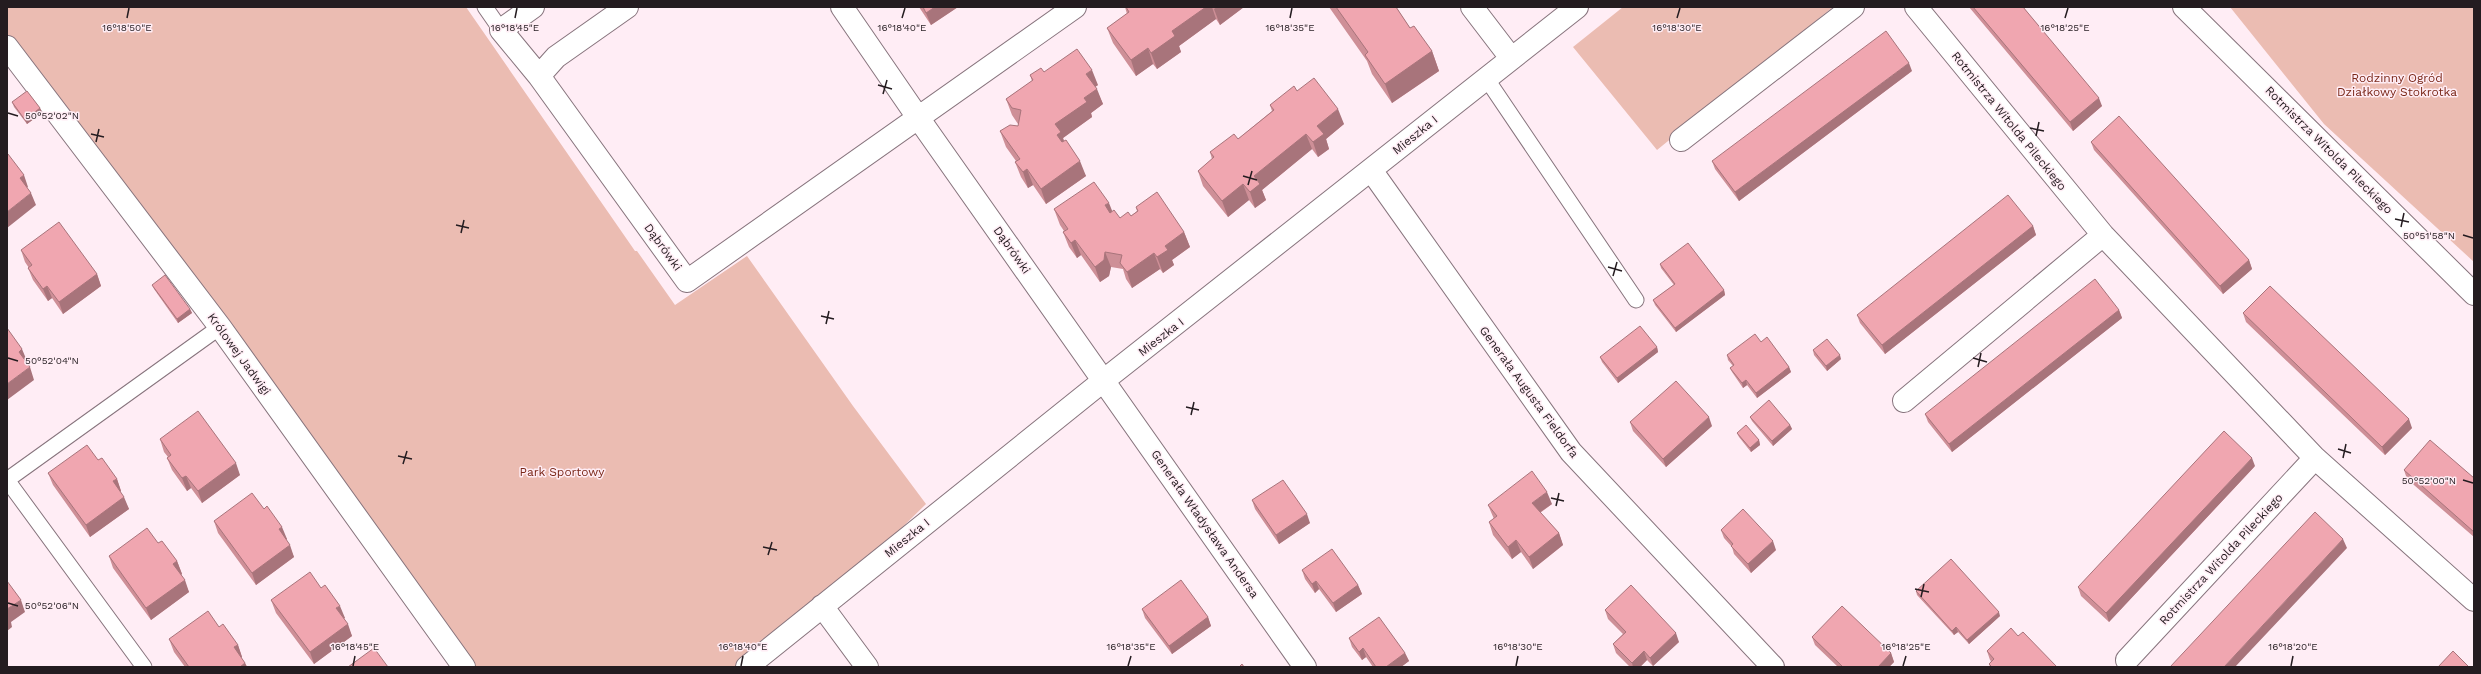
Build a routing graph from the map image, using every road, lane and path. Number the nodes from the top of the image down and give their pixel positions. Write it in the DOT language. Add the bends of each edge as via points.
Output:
graph roads {
  1 [pos="485,7"];
  2 [pos="533,7"];
  3 [pos="627,7"];
  4 [pos="842,7"];
  5 [pos="1075,7"];
  6 [pos="1472,7"];
  7 [pos="1576,7"];
  8 [pos="1853,7"];
  9 [pos="1916,7"];
  10 [pos="2184,7"];
  11 [pos="501,30"];
  12 [pos="7,47"];
  13 [pos="1511,58"];
  14 [pos="539,76"];
  15 [pos="1486,78"];
  16 [pos="919,119"];
  17 [pos="1681,140"];
  18 [pos="1371,170"];
  19 [pos="2103,235"];
  20 [pos="2474,294"];
  21 [pos="1636,300"];
  22 [pos="220,327"];
  23 [pos="1103,381"];
  24 [pos="1904,401"];
  25 [pos="2315,458"];
  26 [pos="7,480"];
  27 [pos="2474,600"];
  28 [pos="822,606"];
  29 [pos="2127,660"];
  30 [pos="144,667"];
  31 [pos="464,667"];
  32 [pos="747,667"];
  33 [pos="866,667"];
  34 [pos="1305,667"];
  35 [pos="1773,667"];
  1 -- 11 [label="lane"];
  2 -- 11 [label="street"];
  3 -- 14 [label="street" via="556,57"];
  4 -- 16 [label="street, Dąbrówki"];
  5 -- 16 [label="street"];
  6 -- 13 [label="street"];
  7 -- 13 [label="street, Mieszka I"];
  8 -- 17 [label="street"];
  9 -- 19 [label="street, Rotmistrza Witolda Pileckiego"];
  10 -- 20 [label="street, Rotmistrza Witolda Pileckiego"];
  11 -- 14 [label="street"];
  12 -- 22 [label="street, Królowej Jadwigi"];
  13 -- 15 [label="street, Mieszka I"];
  14 -- 16 [label="street, Dąbrówki" via="687,281 738,242"];
  15 -- 18 [label="street, Mieszka I"];
  15 -- 21 [label="lane"];
  16 -- 23 [label="street, Dąbrówki"];
  18 -- 23 [label="street, Mieszka I"];
  18 -- 35 [label="street, Generała Augusta Fieldorfa" via="1571,452"];
  19 -- 24 [label="street"];
  19 -- 25 [label="street, Rotmistrza Witolda Pileckiego"];
  22 -- 26 [label="lane"];
  22 -- 31 [label="street, Królowej Jadwigi"];
  23 -- 28 [label="street, Mieszka I"];
  23 -- 34 [label="street, Generała Władysława Andersa"];
  25 -- 27 [label="street, Rotmistrza Witolda Pileckiego"];
  25 -- 29 [label="street, Rotmistrza Witolda Pileckiego"];
  26 -- 30 [label="lane"];
  28 -- 32 [label="street, Mieszka I"];
  28 -- 33 [label="street"];
}
